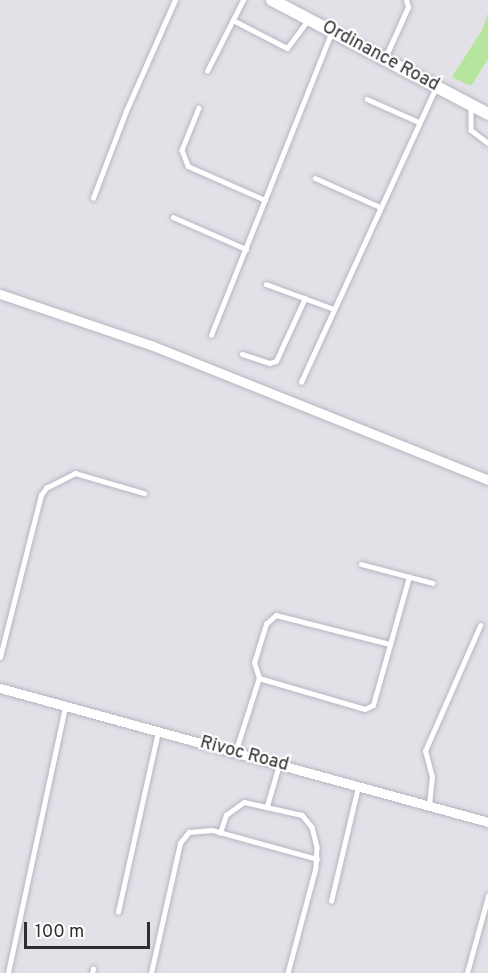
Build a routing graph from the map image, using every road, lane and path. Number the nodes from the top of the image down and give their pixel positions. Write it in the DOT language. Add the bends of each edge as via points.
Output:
graph roads {
  1 [pos="175,0"];
  2 [pos="243,0"];
  3 [pos="272,0"];
  4 [pos="406,0"];
  5 [pos="308,19"];
  6 [pos="232,20"];
  7 [pos="332,32"];
  8 [pos="384,59"];
  9 [pos="207,71"];
  10 [pos="436,86"];
  11 [pos="367,99"];
  12 [pos="471,105"];
  13 [pos="199,108"];
  14 [pos="488,114"];
  15 [pos="419,122"];
  16 [pos="488,142"];
  17 [pos="315,178"];
  18 [pos="93,198"];
  19 [pos="265,200"];
  20 [pos="380,207"];
  21 [pos="173,217"];
  22 [pos="246,249"];
  23 [pos="266,284"];
  24 [pos="0,294"];
  25 [pos="306,298"];
  26 [pos="334,309"];
  27 [pos="212,334"];
  28 [pos="242,354"];
  29 [pos="301,382"];
  30 [pos="488,480"];
  31 [pos="144,492"];
  32 [pos="361,564"];
  33 [pos="409,577"];
  34 [pos="433,583"];
  35 [pos="480,626"];
  36 [pos="390,644"];
  37 [pos="0,657"];
  38 [pos="259,678"];
  39 [pos="0,688"];
  40 [pos="65,706"];
  41 [pos="159,732"];
  42 [pos="235,753"];
  43 [pos="279,765"];
  44 [pos="358,787"];
  45 [pos="429,805"];
  46 [pos="267,806"];
  47 [pos="488,822"];
  48 [pos="220,833"];
  49 [pos="317,859"];
  50 [pos="488,896"];
  51 [pos="331,901"];
  52 [pos="118,912"];
  53 [pos="8,973"];
  54 [pos="151,973"];
  55 [pos="288,973"];
  56 [pos="467,973"];
  1 -- 18 [label="lane"];
  2 -- 6 [label="lane"];
  3 -- 5 [label="street, Ordinance Road"];
  4 -- 8 [label="lane" via="408,7"];
  5 -- 6 [label="lane" via="287,48"];
  5 -- 7 [label="street, Ordinance Road"];
  6 -- 9 [label="lane"];
  7 -- 8 [label="street, Ordinance Road"];
  7 -- 19 [label="lane"];
  8 -- 10 [label="street, Ordinance Road"];
  10 -- 12 [label="street, Ordinance Road"];
  10 -- 15 [label="lane"];
  11 -- 15 [label="lane"];
  12 -- 14 [label="street, Ordinance Road"];
  12 -- 16 [label="lane" via="471,130"];
  13 -- 19 [label="lane" via="182,150 188,166"];
  15 -- 20 [label="lane"];
  17 -- 20 [label="lane"];
  19 -- 22 [label="lane"];
  20 -- 26 [label="lane"];
  21 -- 22 [label="lane"];
  22 -- 27 [label="lane"];
  23 -- 25 [label="lane"];
  24 -- 30 [label="street" via="151,345"];
  25 -- 26 [label="lane"];
  25 -- 28 [label="lane" via="280,357 270,363"];
  26 -- 29 [label="lane"];
  31 -- 37 [label="lane" via="75,473 46,488"];
  32 -- 33 [label="lane"];
  33 -- 34 [label="lane"];
  33 -- 36 [label="lane"];
  35 -- 45 [label="lane" via="425,751 432,777"];
  36 -- 38 [label="lane" via="373,705 365,709"];
  36 -- 38 [label="lane" via="276,615 266,624 254,663"];
  38 -- 42 [label="lane"];
  39 -- 40 [label="street, Rivoc Road"];
  40 -- 41 [label="street, Rivoc Road"];
  40 -- 53 [label="lane"];
  41 -- 42 [label="street, Rivoc Road"];
  41 -- 52 [label="lane"];
  42 -- 43 [label="street, Rivoc Road"];
  43 -- 44 [label="street, Rivoc Road"];
  43 -- 46 [label="lane"];
  44 -- 45 [label="street, Rivoc Road"];
  44 -- 51 [label="lane"];
  45 -- 47 [label="street, Rivoc Road"];
  46 -- 48 [label="lane" via="238,804 226,815"];
  46 -- 49 [label="lane" via="306,817 315,836"];
  48 -- 49 [label="lane"];
  48 -- 54 [label="lane" via="194,830 180,843"];
  49 -- 55 [label="lane"];
  50 -- 56 [label="lane"];
}
